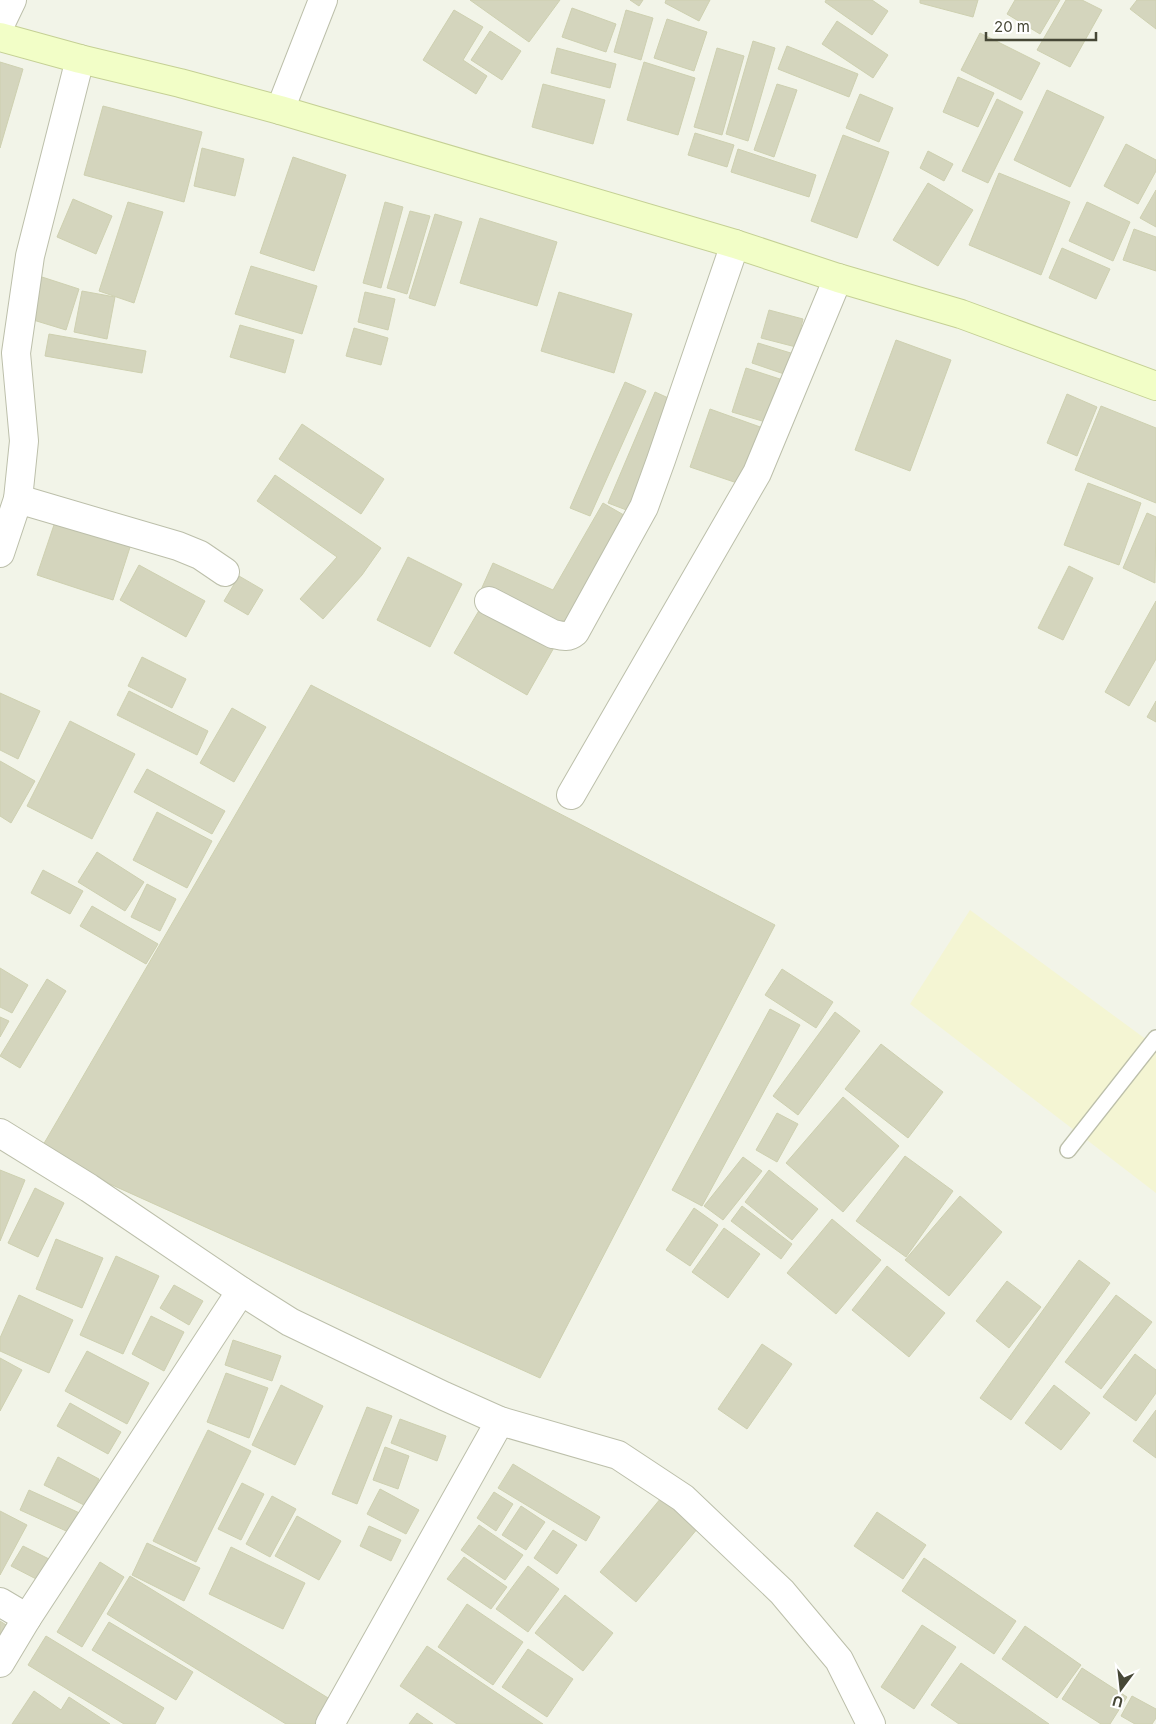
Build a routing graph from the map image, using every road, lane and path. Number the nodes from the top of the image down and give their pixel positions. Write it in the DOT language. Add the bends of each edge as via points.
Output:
graph roads {
  1 [pos="12,0"];
  2 [pos="323,0"];
  3 [pos="0,25"];
  4 [pos="0,37"];
  5 [pos="80,59"];
  6 [pos="280,110"];
  7 [pos="735,244"];
  8 [pos="838,278"];
  9 [pos="1156,386"];
  10 [pos="18,499"];
  11 [pos="0,553"];
  12 [pos="226,572"];
  13 [pos="489,601"];
  14 [pos="572,795"];
  15 [pos="1156,1038"];
  16 [pos="0,1133"];
  17 [pos="1068,1150"];
  18 [pos="241,1291"];
  19 [pos="500,1421"];
  20 [pos="0,1602"];
  21 [pos="27,1618"];
  22 [pos="0,1663"];
  23 [pos="330,1724"];
  24 [pos="871,1724"];
  1 -- 3 [label="street"];
  2 -- 6 [label="street"];
  4 -- 5 [label="main road"];
  5 -- 6 [label="main road"];
  5 -- 10 [label="street" via="30,256 16,353 24,441"];
  6 -- 7 [label="main road"];
  7 -- 8 [label="main road"];
  7 -- 13 [label="street" via="644,506 575,632 562,637 553,634"];
  8 -- 9 [label="main road" via="961,314"];
  8 -- 14 [label="street" via="756,473"];
  10 -- 11 [label="street"];
  10 -- 12 [label="street" via="178,546 200,555"];
  15 -- 17 [label="lane"];
  16 -- 18 [label="street" via="89,1188"];
  18 -- 19 [label="street" via="290,1322"];
  18 -- 21 [label="street"];
  19 -- 23 [label="street"];
  19 -- 24 [label="street" via="618,1455 683,1498 782,1592 839,1660"];
  20 -- 21 [label="street"];
  21 -- 22 [label="street"];
}
